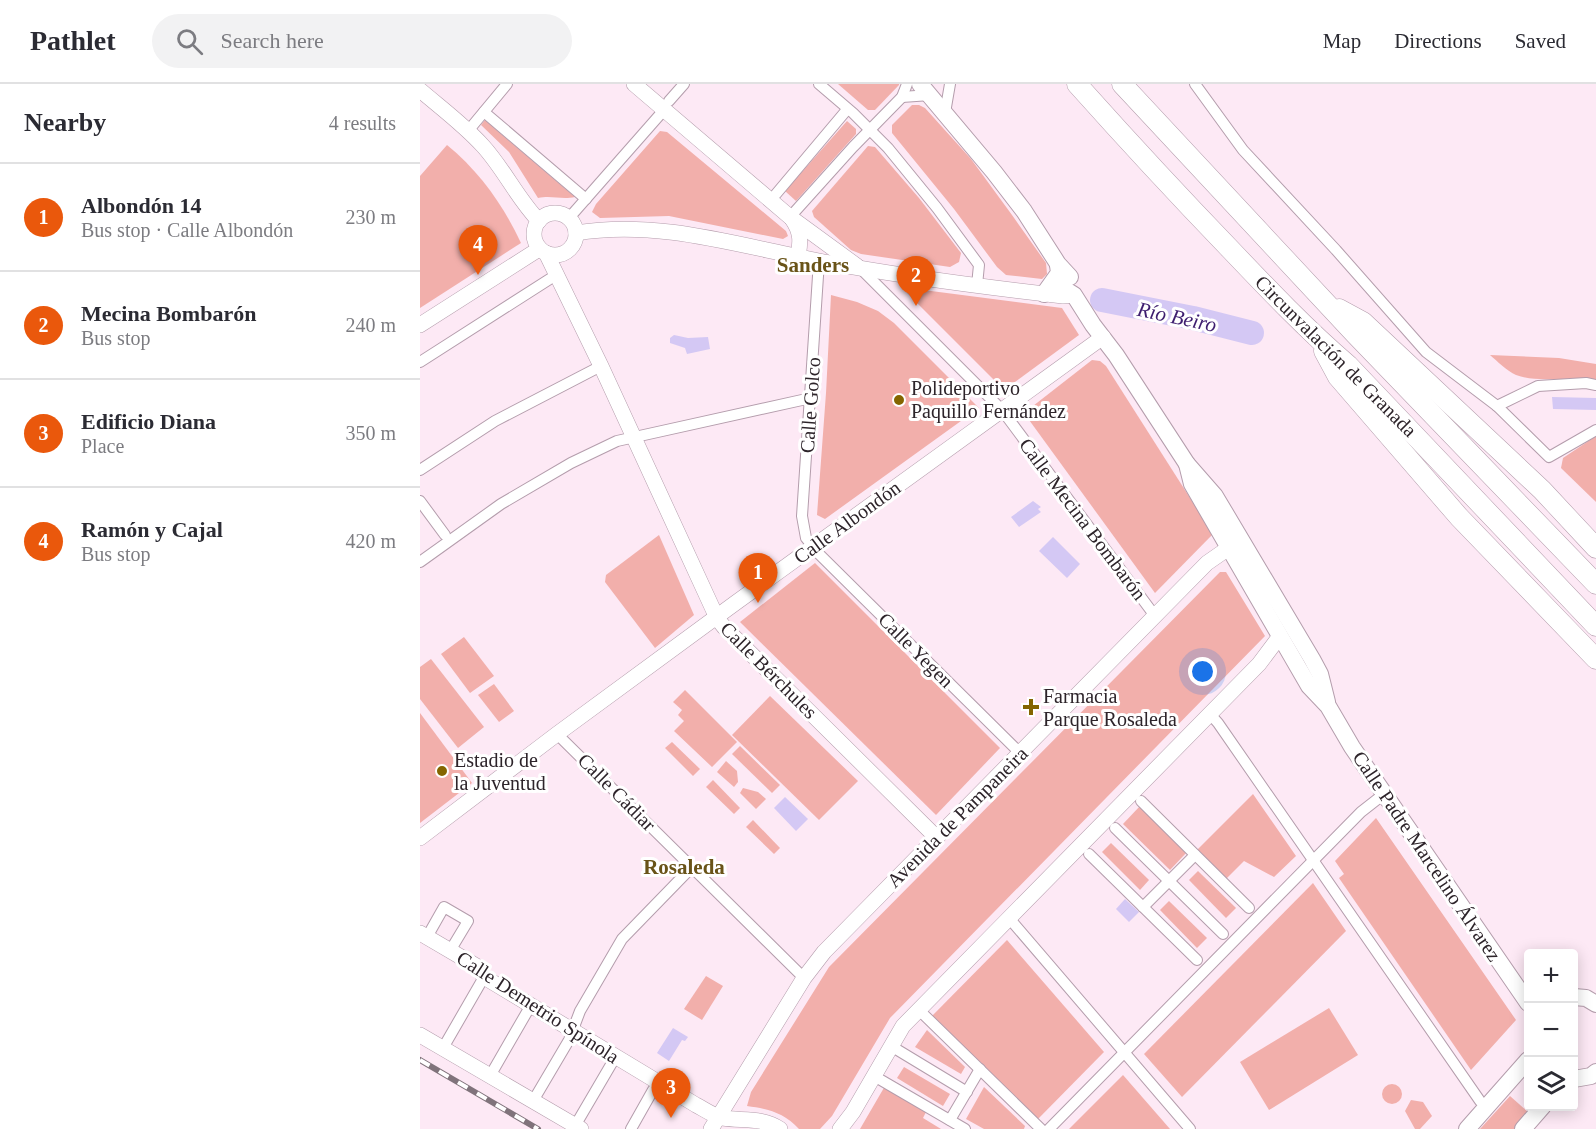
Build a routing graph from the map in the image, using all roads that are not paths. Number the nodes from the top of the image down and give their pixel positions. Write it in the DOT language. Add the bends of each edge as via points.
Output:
graph roads {
  1 [pos="507,84"];
  2 [pos="634,84"];
  3 [pos="684,84"];
  4 [pos="819,84"];
  5 [pos="907,84"];
  6 [pos="950,84"];
  7 [pos="1077,84"];
  8 [pos="1122,84"];
  9 [pos="1195,84"];
  10 [pos="925,89"];
  11 [pos="420,90"];
  12 [pos="902,97"];
  13 [pos="666,105"];
  14 [pos="484,112"];
  15 [pos="845,112"];
  16 [pos="945,113"];
  17 [pos="870,129"];
  18 [pos="468,131"];
  19 [pos="776,194"];
  20 [pos="586,199"];
  21 [pos="790,217"];
  22 [pos="569,218"];
  23 [pos="539,221"];
  24 [pos="576,233"];
  25 [pos="825,242"];
  26 [pos="542,251"];
  27 [pos="562,255"];
  28 [pos="798,256"];
  29 [pos="819,261"];
  30 [pos="860,268"];
  31 [pos="1058,269"];
  32 [pos="556,275"];
  33 [pos="977,285"];
  34 [pos="1044,294"];
  35 [pos="1074,295"];
  36 [pos="1326,303"];
  37 [pos="420,325"];
  38 [pos="1103,337"];
  39 [pos="1317,339"];
  40 [pos="420,362"];
  41 [pos="601,366"];
  42 [pos="1596,385"];
  43 [pos="811,398"];
  44 [pos="1497,406"];
  45 [pos="1002,410"];
  46 [pos="1596,430"];
  47 [pos="633,437"];
  48 [pos="1187,464"];
  49 [pos="420,470"];
  50 [pos="420,501"];
  51 [pos="446,535"];
  52 [pos="813,547"];
  53 [pos="1230,547"];
  54 [pos="1596,548"];
  55 [pos="420,562"];
  56 [pos="1268,583"];
  57 [pos="1596,584"];
  58 [pos="1155,616"];
  59 [pos="717,618"];
  60 [pos="1596,626"];
  61 [pos="1280,636"];
  62 [pos="1290,654"];
  63 [pos="1267,655"];
  64 [pos="1596,659"];
  65 [pos="1328,706"];
  66 [pos="1209,714"];
  67 [pos="557,734"];
  68 [pos="1020,753"];
  69 [pos="1384,794"];
  70 [pos="1141,801"];
  71 [pos="1115,828"];
  72 [pos="420,838"];
  73 [pos="937,838"];
  74 [pos="1089,854"];
  75 [pos="1195,855"];
  76 [pos="1313,861"];
  77 [pos="692,867"];
  78 [pos="1169,881"];
  79 [pos="1143,907"];
  80 [pos="1249,908"];
  81 [pos="1009,918"];
  82 [pos="1223,934"];
  83 [pos="423,935"];
  84 [pos="450,951"];
  85 [pos="1197,960"];
  86 [pos="484,977"];
  87 [pos="804,978"];
  88 [pos="1524,997"];
  89 [pos="531,1005"];
  90 [pos="918,1010"];
  91 [pos="573,1031"];
  92 [pos="420,1035"];
  93 [pos="891,1046"];
  94 [pos="443,1048"];
  95 [pos="1124,1052"];
  96 [pos="616,1056"];
  97 [pos="1524,1065"];
  98 [pos="980,1069"];
  99 [pos="1596,1072"];
  100 [pos="490,1076"];
  101 [pos="874,1076"];
  102 [pos="1578,1078"];
  103 [pos="653,1090"];
  104 [pos="967,1092"];
  105 [pos="533,1101"];
  106 [pos="1487,1107"];
  107 [pos="1539,1111"];
  108 [pos="950,1120"];
  109 [pos="715,1123"];
  110 [pos="578,1127"];
  111 [pos="630,1129"];
  112 [pos="780,1129"];
  113 [pos="840,1129"];
  114 [pos="965,1129"];
  115 [pos="1041,1129"];
  116 [pos="1049,1129"];
  117 [pos="1190,1129"];
  118 [pos="1467,1129"];
  119 [pos="1523,1129"];
  1 -- 14 [label="street"];
  2 -- 13 [label="street"];
  3 -- 13 [label="street"];
  4 -- 17 [label="street"];
  5 -- 12 [label="street"];
  6 -- 16 [label="street"];
  7 -- 39 [label="highway, Circunvalación de Granada"];
  8 -- 36 [label="highway, Circunvalación de Granada"];
  9 -- 44 [label="street" via="1243,150 1426,352"];
  10 -- 12 [label="street"];
  10 -- 16 [label="main road, Calle Padre Marcelino Álvarez"];
  11 -- 18 [label="street"];
  12 -- 17 [label="street"];
  13 -- 20 [label="street"];
  13 -- 21 [label="street"];
  14 -- 18 [label="street"];
  14 -- 20 [label="street"];
  15 -- 19 [label="street"];
  16 -- 31 [label="main road, Calle Padre Marcelino Álvarez" via="1024,211"];
  17 -- 21 [label="street"];
  17 -- 33 [label="street" via="979,265"];
  18 -- 23 [label="street" via="505,173"];
  20 -- 22 [label="street"];
  21 -- 25 [label="street"];
  21 -- 28 [label="street" via="801,237"];
  22 -- 23 [label="street" via="553,213"];
  22 -- 24 [label="street"];
  23 -- 26 [label="street" via="534,232"];
  24 -- 27 [label="street" via="573,246"];
  24 -- 28 [label="street" via="670,232"];
  25 -- 29 [label="street"];
  25 -- 30 [label="street"];
  26 -- 27 [label="street"];
  26 -- 32 [label="street, Calle Bérchules"];
  26 -- 37 [label="street"];
  27 -- 32 [label="street"];
  28 -- 29 [label="street"];
  29 -- 30 [label="street"];
  29 -- 43 [label="street, Calle Golco"];
  30 -- 33 [label="street"];
  30 -- 45 [label="street, Calle Mecina Bombarón"];
  31 -- 34 [label="main road"];
  31 -- 35 [label="main road, Calle Padre Marcelino Álvarez" via="1068,273 1076,288"];
  32 -- 40 [label="street"];
  32 -- 41 [label="street, Calle Bérchules"];
  33 -- 34 [label="street"];
  34 -- 35 [label="street"];
  35 -- 38 [label="main road, Calle Padre Marcelino Álvarez"];
  36 -- 54 [label="highway" via="1363,322 1542,490"];
  36 -- 57 [label="highway, Circunvalación de Granada"];
  38 -- 45 [label="street, Calle Albondón"];
  38 -- 48 [label="main road, Calle Padre Marcelino Álvarez"];
  39 -- 60 [label="highway, Circunvalación de Granada" via="1363,381"];
  39 -- 64 [label="highway" via="1338,377 1402,452"];
  41 -- 47 [label="street, Calle Bérchules"];
  41 -- 49 [label="street" via="495,421"];
  42 -- 44 [label="street" via="1538,387"];
  43 -- 47 [label="street"];
  43 -- 52 [label="street, Calle Golco" via="802,516 806,538"];
  44 -- 46 [label="street" via="1549,457"];
  45 -- 52 [label="street, Calle Albondón"];
  45 -- 58 [label="street, Calle Mecina Bombarón"];
  47 -- 55 [label="street" via="617,441 533,484"];
  47 -- 59 [label="street, Calle Bérchules"];
  48 -- 53 [label="main road, Calle Padre Marcelino Álvarez" via="1192,484"];
  48 -- 56 [label="main road, Calle Padre Marcelino Álvarez" via="1215,496"];
  50 -- 51 [label="street"];
  52 -- 59 [label="street, Calle Albondón"];
  52 -- 68 [label="street, Calle Yegen"];
  53 -- 56 [label="main road" via="1241,553 1253,571"];
  53 -- 58 [label="street, Avenida de Pampaneira" via="1207,563"];
  53 -- 61 [label="main road, Calle Padre Marcelino Álvarez"];
  56 -- 61 [label="main road" via="1284,622"];
  56 -- 65 [label="main road, Calle Padre Marcelino Álvarez" via="1320,674"];
  58 -- 68 [label="street, Avenida de Pampaneira"];
  59 -- 67 [label="street, Calle Albondón"];
  59 -- 73 [label="street, Calle Bérchules"];
  61 -- 62 [label="main road, Calle Padre Marcelino Álvarez"];
  61 -- 63 [label="street"];
  62 -- 63 [label="street"];
  62 -- 65 [label="main road, Calle Padre Marcelino Álvarez" via="1309,686"];
  63 -- 66 [label="street"];
  65 -- 69 [label="main road, Calle Padre Marcelino Álvarez"];
  66 -- 76 [label="street"];
  66 -- 81 [label="street"];
  67 -- 72 [label="street, Calle Albondón"];
  67 -- 77 [label="street, Calle Cádiar"];
  68 -- 73 [label="street, Avenida de Pampaneira"];
  69 -- 76 [label="street"];
  69 -- 88 [label="main road, Calle Padre Marcelino Álvarez"];
  70 -- 75 [label="street"];
  71 -- 78 [label="street"];
  73 -- 87 [label="street, Avenida de Pampaneira" via="824,952"];
  74 -- 79 [label="street"];
  75 -- 78 [label="street"];
  75 -- 80 [label="street"];
  76 -- 95 [label="street"];
  76 -- 106 [label="street"];
  77 -- 87 [label="street, Calle Cádiar"];
  77 -- 91 [label="street" via="622,939 580,1011"];
  78 -- 79 [label="street"];
  78 -- 82 [label="street"];
  79 -- 85 [label="street"];
  81 -- 90 [label="street"];
  81 -- 95 [label="street"];
  83 -- 84 [label="street, Calle Demetrio Spínola"];
  83 -- 84 [label="street, Calle Demetrio Spínola" via="444,907 468,921"];
  84 -- 86 [label="street, Calle Demetrio Spínola" via="478,967"];
  86 -- 89 [label="street, Calle Demetrio Spínola"];
  86 -- 94 [label="street"];
  87 -- 109 [label="street, Avenida de Pampaneira"];
  89 -- 91 [label="street, Calle Demetrio Spínola"];
  89 -- 100 [label="street"];
  90 -- 93 [label="street"];
  90 -- 98 [label="street"];
  91 -- 96 [label="street, Calle Demetrio Spínola"];
  91 -- 105 [label="street"];
  92 -- 94 [label="street"];
  93 -- 101 [label="street"];
  93 -- 104 [label="street"];
  94 -- 100 [label="street"];
  95 -- 116 [label="street"];
  95 -- 117 [label="street"];
  96 -- 109 [label="street, Calle Demetrio Spínola"];
  96 -- 110 [label="street"];
  97 -- 106 [label="main road"];
  98 -- 104 [label="street"];
  98 -- 115 [label="street"];
  99 -- 102 [label="main road"];
  100 -- 105 [label="street"];
  101 -- 108 [label="street"];
  101 -- 113 [label="street"];
  103 -- 111 [label="street"];
  104 -- 108 [label="street"];
  105 -- 110 [label="street"];
  106 -- 118 [label="main road"];
  107 -- 119 [label="main road"];
  108 -- 114 [label="street"];
  109 -- 112 [label="street" via="755,1119"];
}
